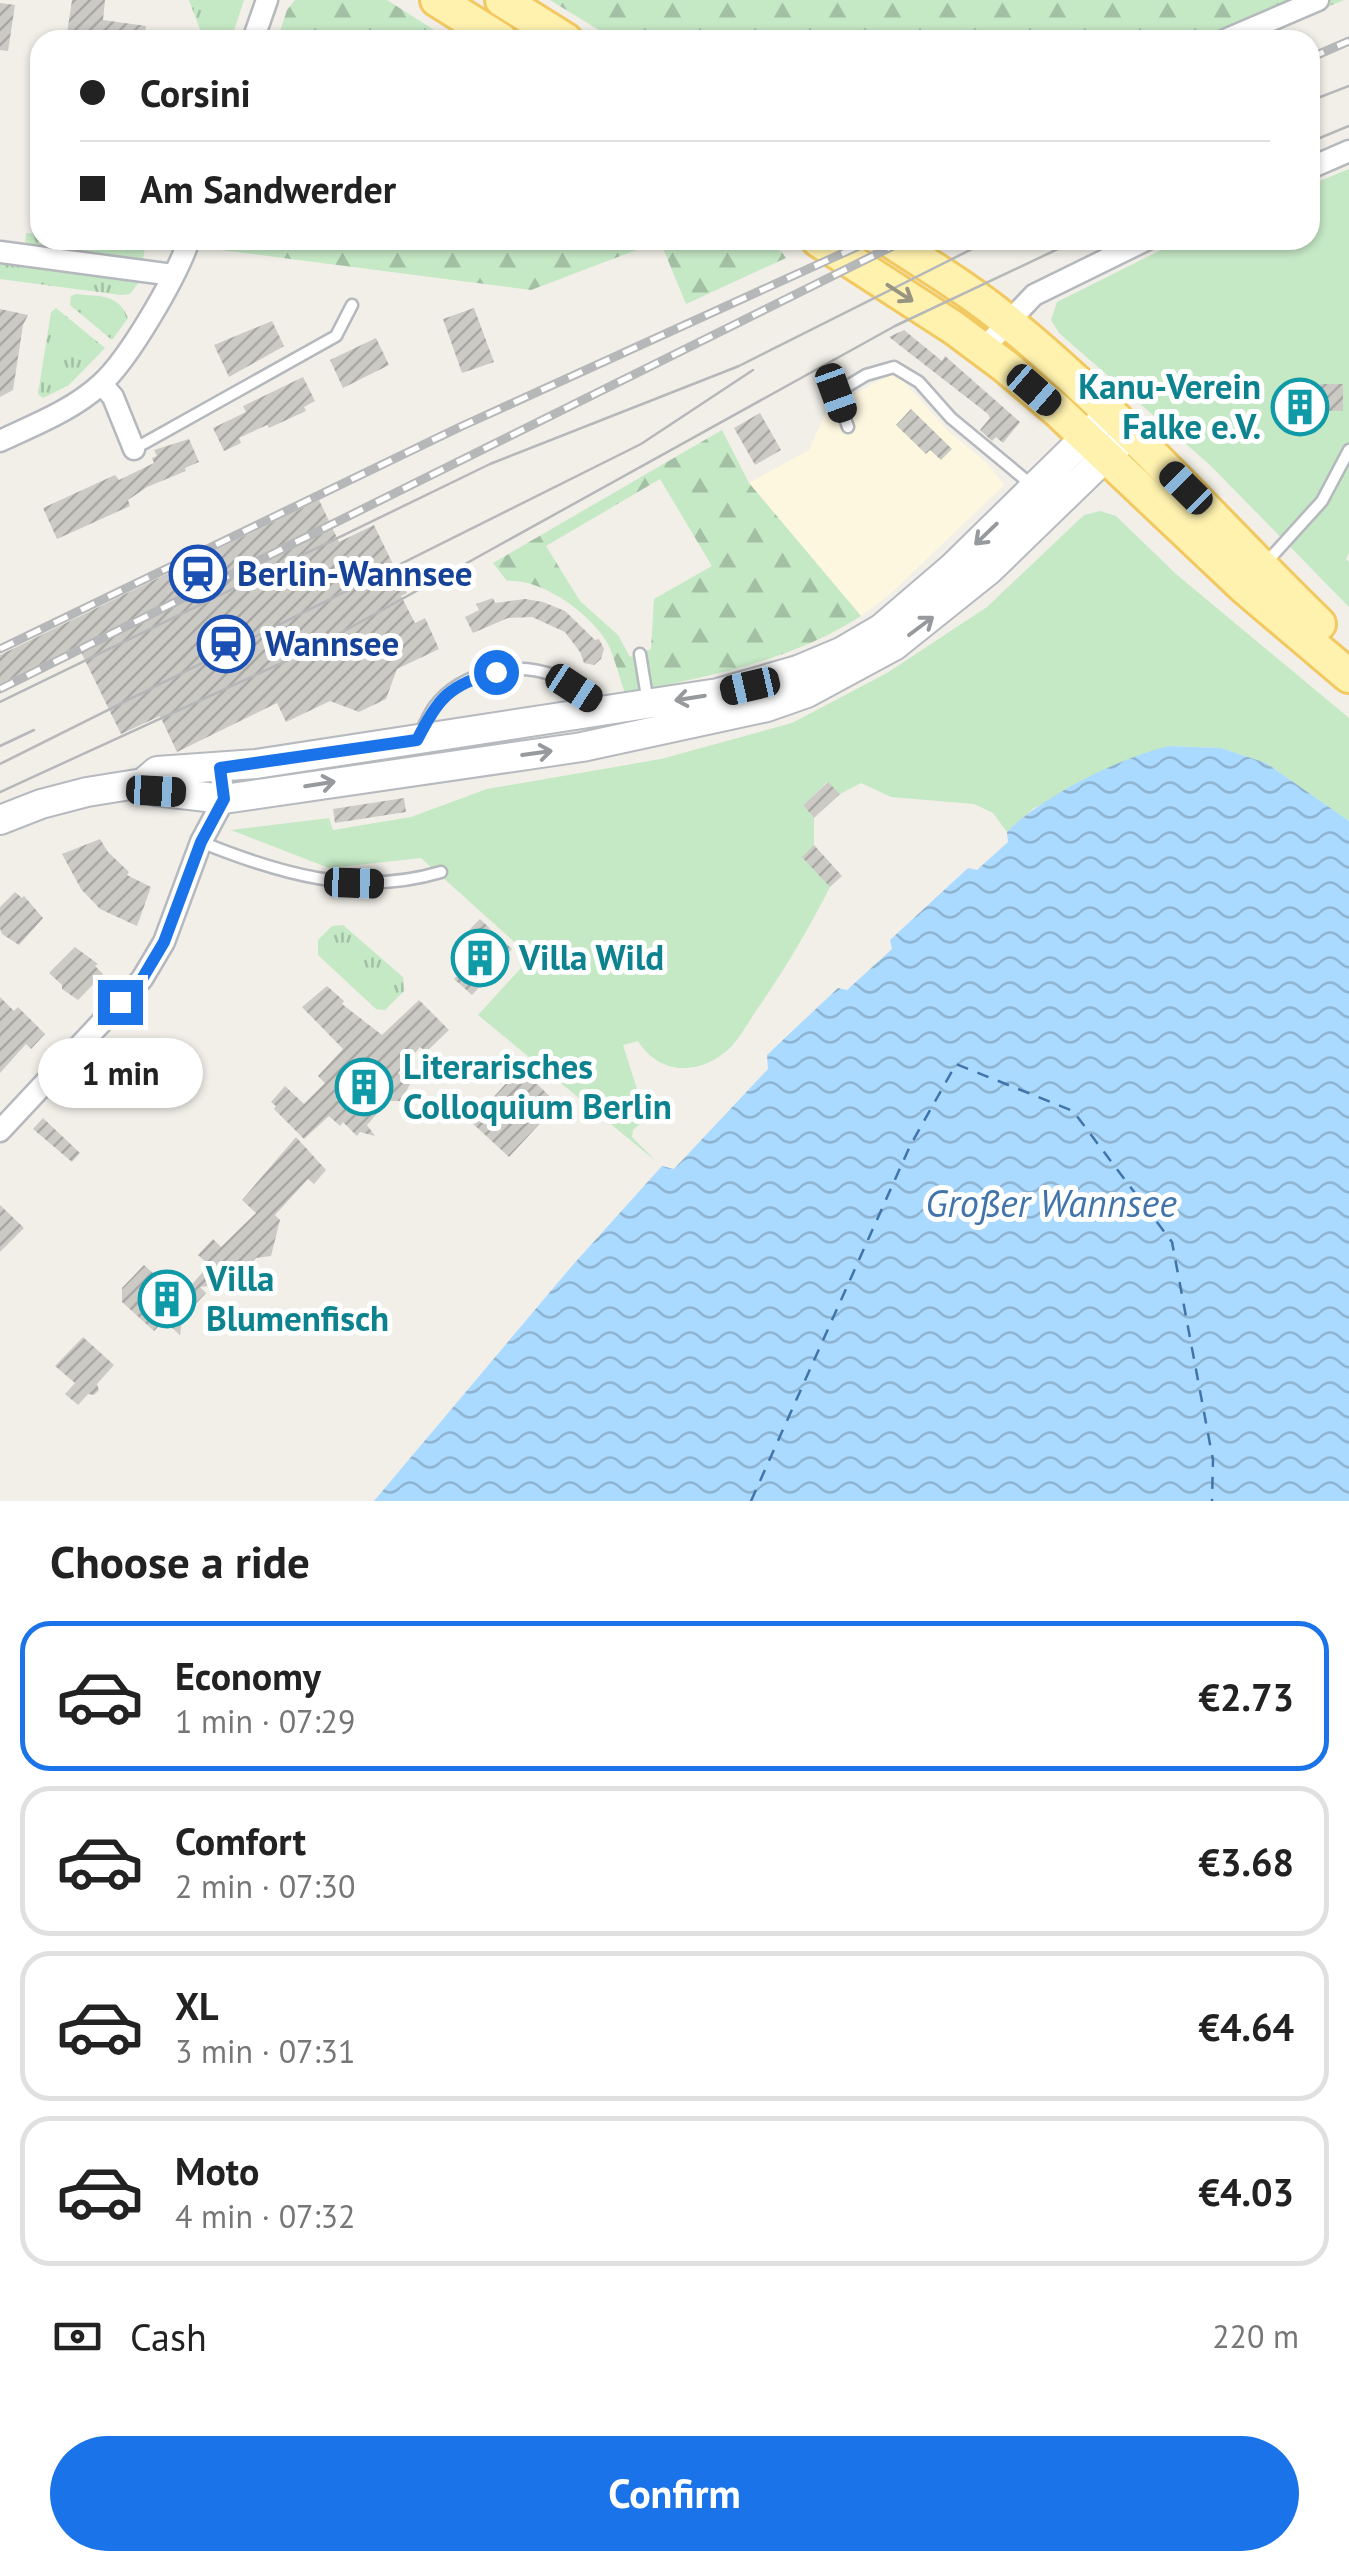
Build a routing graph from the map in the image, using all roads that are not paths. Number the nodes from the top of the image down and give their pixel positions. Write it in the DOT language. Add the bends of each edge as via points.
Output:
graph roads {
  1 [pos="267,0"];
  2 [pos="437,0"];
  3 [pos="502,0"];
  4 [pos="1318,0"];
  5 [pos="256,30"];
  6 [pos="485,30"];
  7 [pos="550,30"];
  8 [pos="1248,30"];
  9 [pos="1349,152"];
  10 [pos="1320,164"];
  11 [pos="184,250"];
  12 [pos="833,250"];
  13 [pos="904,250"];
  14 [pos="1126,250"];
  15 [pos="0,252"];
  16 [pos="172,275"];
  17 [pos="352,305"];
  18 [pos="1007,321"];
  19 [pos="983,349"];
  20 [pos="102,384"];
  21 [pos="1119,424"];
  22 [pos="848,426"];
  23 [pos="0,441"];
  24 [pos="1096,447"];
  25 [pos="134,448"];
  26 [pos="1349,450"];
  27 [pos="1044,497"];
  28 [pos="1253,577"];
  29 [pos="1349,650"];
  30 [pos="640,654"];
  31 [pos="1349,676"];
  32 [pos="648,704"];
  33 [pos="604,711"];
  34 [pos="652,734"];
  35 [pos="417,740"];
  36 [pos="220,768"];
  37 [pos="142,783"];
  38 [pos="224,799"];
  39 [pos="0,820"];
  40 [pos="201,842"];
  41 [pos="441,872"];
  42 [pos="0,1131"];
  1 -- 5 [label="street"];
  2 -- 6 [label="main road"];
  3 -- 7 [label="main road"];
  4 -- 8 [label="street"];
  9 -- 10 [label="street"];
  11 -- 16 [label="street"];
  12 -- 19 [label="main road, one-way"];
  13 -- 18 [label="main road"];
  14 -- 18 [label="street" via="1034,295"];
  15 -- 16 [label="street"];
  16 -- 20 [label="street" via="152,316"];
  17 -- 25 [label="lane" via="336,336"];
  18 -- 19 [label="street"];
  18 -- 21 [label="main road"];
  19 -- 24 [label="main road"];
  20 -- 23 [label="street"];
  20 -- 25 [label="street"];
  21 -- 24 [label="main road"];
  21 -- 28 [label="main road" via="1203,505"];
  22 -- 27 [label="lane" via="836,393 894,366"];
  24 -- 27 [label="main road"];
  24 -- 28 [label="main road"];
  26 -- 28 [label="lane" via="1322,501"];
  27 -- 32 [label="main road, one-way" via="896,617 842,652 760,684"];
  34 -- 27 [label="main road, one-way" via="807,693 894,646 943,610"];
  28 -- 29 [label="main road"];
  28 -- 31 [label="main road"];
  30 -- 32 [label="lane"];
  32 -- 33 [label="main road"];
  32 -- 34 [label="main road"];
  33 -- 35 [label="main road"];
  33 -- 35 [label="lane" via="557,676 522,668 496,672 461,682 436,705"];
  38 -- 34 [label="main road, one-way"];
  35 -- 36 [label="main road"];
  36 -- 37 [label="main road" via="157,772"];
  36 -- 38 [label="street"];
  37 -- 38 [label="main road" via="156,791"];
  37 -- 39 [label="main road" via="41,804"];
  38 -- 40 [label="street"];
  40 -- 41 [label="lane" via="330,882 376,884"];
  40 -- 42 [label="street" via="157,957 142,979"];
}
